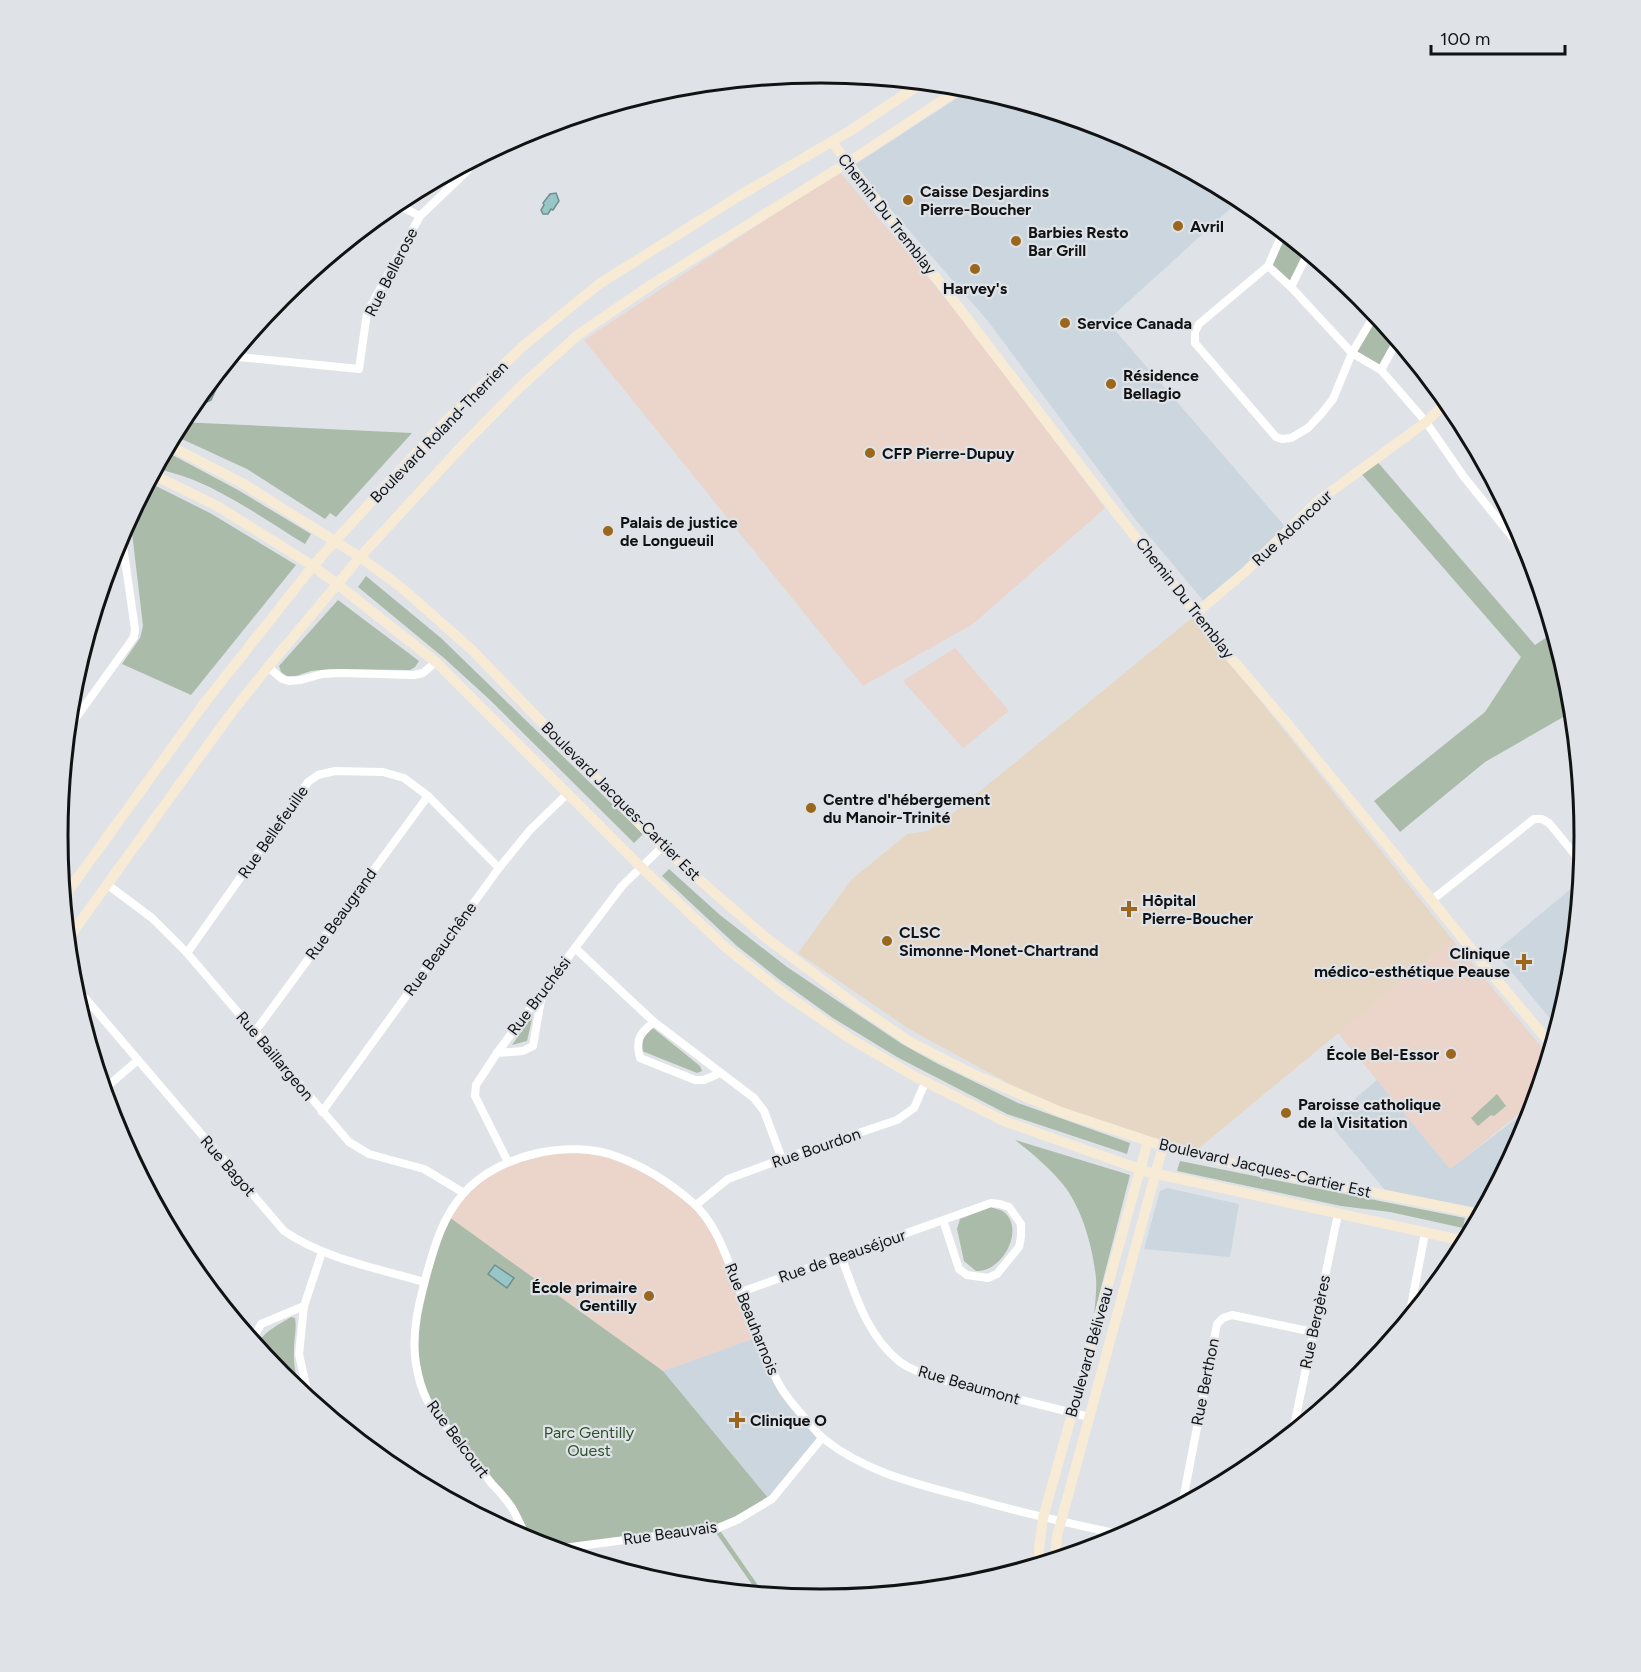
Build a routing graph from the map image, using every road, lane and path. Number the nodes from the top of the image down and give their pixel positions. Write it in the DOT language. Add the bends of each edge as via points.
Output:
graph roads {
  1 [pos="912,88"];
  2 [pos="952,94"];
  3 [pos="832,142"];
  4 [pos="847,163"];
  5 [pos="465,173"];
  6 [pos="405,208"];
  7 [pos="420,216"];
  8 [pos="1280,240"];
  9 [pos="1305,260"];
  10 [pos="1268,266"];
  11 [pos="1292,287"];
  12 [pos="1370,322"];
  13 [pos="1393,348"];
  14 [pos="1352,353"];
  15 [pos="240,357"];
  16 [pos="1381,370"];
  17 [pos="1440,409"];
  18 [pos="1426,422"];
  19 [pos="175,448"];
  20 [pos="158,477"];
  21 [pos="1510,534"];
  22 [pos="335,541"];
  23 [pos="124,551"];
  24 [pos="360,557"];
  25 [pos="313,566"];
  26 [pos="337,584"];
  27 [pos="1196,613"];
  28 [pos="436,662"];
  29 [pos="268,667"];
  30 [pos="78,716"];
  31 [pos="568,794"];
  32 [pos="428,796"];
  33 [pos="662,847"];
  34 [pos="1573,852"];
  35 [pos="499,868"];
  36 [pos="642,868"];
  37 [pos="108,885"];
  38 [pos="69,889"];
  39 [pos="1432,900"];
  40 [pos="74,931"];
  41 [pos="575,948"];
  42 [pos="187,953"];
  43 [pos="542,992"];
  44 [pos="86,999"];
  45 [pos="654,1022"];
  46 [pos="255,1033"];
  47 [pos="1546,1038"];
  48 [pos="497,1053"];
  49 [pos="138,1060"];
  50 [pos="720,1073"];
  51 [pos="925,1083"];
  52 [pos="110,1085"];
  53 [pos="322,1112"];
  54 [pos="1148,1141"];
  55 [pos="1163,1146"];
  56 [pos="782,1159"];
  57 [pos="508,1162"];
  58 [pos="1140,1170"];
  59 [pos="1156,1174"];
  60 [pos="464,1193"];
  61 [pos="696,1205"];
  62 [pos="1473,1213"];
  63 [pos="1338,1214"];
  64 [pos="943,1220"];
  65 [pos="1425,1233"];
  66 [pos="1456,1239"];
  67 [pos="322,1252"];
  68 [pos="841,1256"];
  69 [pos="424,1282"];
  70 [pos="741,1292"];
  71 [pos="1412,1301"];
  72 [pos="304,1306"];
  73 [pos="1313,1332"];
  74 [pos="256,1334"];
  75 [pos="306,1385"];
  76 [pos="1072,1413"];
  77 [pos="1089,1417"];
  78 [pos="1295,1420"];
  79 [pos="822,1438"];
  80 [pos="1184,1495"];
  81 [pos="1043,1518"];
  82 [pos="1061,1522"];
  83 [pos="521,1527"];
  84 [pos="1109,1532"];
  85 [pos="572,1547"];
  86 [pos="1056,1551"];
  87 [pos="1039,1556"];
  1 -- 3 [label="main road, Boulevard Roland-Therrien"];
  2 -- 4 [label="main road, Boulevard Roland-Therrien"];
  3 -- 4 [label="main road, Chemin Du Tremblay"];
  3 -- 22 [label="main road, Boulevard Roland-Therrien" via="739,195 588,292 522,347 441,426"];
  4 -- 24 [label="main road, Boulevard Roland-Therrien" via="579,334 464,444"];
  4 -- 27 [label="main road, Chemin Du Tremblay"];
  5 -- 7 [label="street, Rue Bellerose"];
  6 -- 7 [label="street"];
  7 -- 15 [label="street, Rue Bellerose" via="367,313 359,369"];
  8 -- 10 [label="street"];
  9 -- 11 [label="street"];
  10 -- 11 [label="street"];
  10 -- 14 [label="street" via="1194,332 1195,343 1276,437 1291,438 1322,413 1333,399"];
  11 -- 14 [label="street"];
  12 -- 14 [label="street"];
  13 -- 16 [label="street"];
  14 -- 16 [label="street"];
  16 -- 18 [label="street"];
  17 -- 18 [label="main road, Rue Adoncour"];
  18 -- 21 [label="street"];
  18 -- 27 [label="main road, Rue Adoncour" via="1318,501"];
  19 -- 22 [label="main road, Boulevard Jacques-Cartier Est" via="242,483"];
  20 -- 25 [label="main road, Boulevard Jacques-Cartier Est" via="219,507"];
  22 -- 24 [label="main road, Boulevard Jacques-Cartier Est"];
  22 -- 25 [label="main road, Boulevard Roland-Therrien"];
  23 -- 30 [label="street" via="134,637"];
  24 -- 26 [label="main road, Boulevard Roland-Therrien"];
  24 -- 33 [label="main road, Boulevard Jacques-Cartier Est" via="472,650"];
  25 -- 26 [label="main road, Boulevard Jacques-Cartier Est"];
  25 -- 38 [label="main road, Boulevard Roland-Therrien" via="206,701"];
  26 -- 28 [label="main road, Boulevard Jacques-Cartier Est"];
  26 -- 29 [label="main road, Boulevard Roland-Therrien"];
  27 -- 39 [label="main road, Chemin Du Tremblay"];
  28 -- 29 [label="street" via="414,675 340,673 289,681"];
  28 -- 31 [label="main road, Boulevard Jacques-Cartier Est"];
  29 -- 37 [label="main road, Boulevard Roland-Therrien"];
  31 -- 35 [label="street, Rue Beauchêne" via="530,830"];
  31 -- 36 [label="main road, Boulevard Jacques-Cartier Est"];
  32 -- 35 [label="street, Rue Bellefeuille"];
  32 -- 42 [label="street, Rue Bellefeuille" via="404,778 383,772 335,771 318,775 308,782"];
  32 -- 46 [label="street, Rue Beaugrand"];
  33 -- 36 [label="street, Rue Bruchési"];
  33 -- 54 [label="main road, Boulevard Jacques-Cartier Est" via="765,938 910,1042 1061,1112"];
  34 -- 39 [label="street" via="1550,823 1534,819"];
  35 -- 53 [label="street, Rue Beauchêne"];
  36 -- 41 [label="street, Rue Bruchési" via="622,886"];
  36 -- 51 [label="main road, Boulevard Jacques-Cartier Est" via="726,947 786,995"];
  37 -- 40 [label="main road, Boulevard Roland-Therrien"];
  37 -- 42 [label="street, Rue Baillargeon" via="152,918"];
  39 -- 47 [label="main road, Chemin Du Tremblay"];
  41 -- 43 [label="street, Rue Bruchési"];
  41 -- 45 [label="street"];
  42 -- 46 [label="street, Rue Baillargeon"];
  43 -- 48 [label="street, Rue Bruchési"];
  43 -- 48 [label="street" via="533,1046"];
  44 -- 49 [label="street, Rue Bagot"];
  45 -- 50 [label="street"];
  45 -- 50 [label="street" via="642,1031 637,1046 640,1058 696,1080"];
  46 -- 53 [label="street, Rue Baillargeon"];
  48 -- 57 [label="street, Rue Bruchési" via="476,1085 475,1096"];
  49 -- 52 [label="street"];
  49 -- 67 [label="street, Rue Bagot" via="284,1231"];
  50 -- 56 [label="street" via="754,1098 764,1111"];
  51 -- 56 [label="street, Rue Bourdon" via="914,1108 897,1120"];
  51 -- 58 [label="main road, Boulevard Jacques-Cartier Est" via="1004,1121"];
  53 -- 60 [label="street, Rue Baillargeon" via="356,1148 424,1169"];
  54 -- 55 [label="main road, Boulevard Jacques-Cartier Est"];
  54 -- 58 [label="main road, Boulevard Béliveau"];
  55 -- 59 [label="main road, Boulevard Béliveau"];
  55 -- 62 [label="main road, Boulevard Jacques-Cartier Est"];
  56 -- 61 [label="street, Rue Bourdon" via="728,1179"];
  57 -- 60 [label="street, Rue Beauharnois" via="485,1174"];
  57 -- 61 [label="street, Rue Beauharnois" via="558,1151 616,1155 649,1171"];
  58 -- 59 [label="main road, Boulevard Jacques-Cartier Est"];
  58 -- 76 [label="main road, Boulevard Béliveau"];
  59 -- 63 [label="main road, Boulevard Jacques-Cartier Est"];
  59 -- 77 [label="main road, Boulevard Béliveau"];
  60 -- 69 [label="street, Rue Belcourt" via="441,1227"];
  61 -- 70 [label="street, Rue Beauharnois" via="722,1246"];
  63 -- 65 [label="main road, Boulevard Jacques-Cartier Est"];
  63 -- 73 [label="street, Rue Bergères"];
  64 -- 64 [label="street, Rue de Beauséjour" via="991,1203 1009,1207 1021,1224 1019,1246 997,1274 988,1278 967,1275 959,1269"];
  64 -- 68 [label="street, Rue de Beauséjour"];
  65 -- 66 [label="main road, Boulevard Jacques-Cartier Est"];
  65 -- 71 [label="street"];
  67 -- 69 [label="street, Rue Bagot"];
  67 -- 72 [label="street"];
  68 -- 70 [label="street, Rue de Beauséjour"];
  68 -- 76 [label="street, Rue Beaumont" via="864,1317 885,1348 901,1363 939,1379"];
  69 -- 83 [label="street, Rue Belcourt" via="414,1339 417,1370 427,1400 511,1506"];
  70 -- 79 [label="street, Rue Beauharnois" via="781,1388"];
  72 -- 74 [label="street" via="261,1324"];
  72 -- 75 [label="street" via="299,1354"];
  73 -- 78 [label="street, Rue Bergères"];
  73 -- 80 [label="street, Rue Berthon" via="1232,1315 1217,1324"];
  76 -- 77 [label="street, Rue Beaumont"];
  76 -- 81 [label="main road, Boulevard Béliveau"];
  77 -- 82 [label="main road, Boulevard Béliveau"];
  79 -- 81 [label="street, Rue Beauharnois" via="859,1462 898,1479"];
  79 -- 85 [label="street, Rue Beauvais" via="772,1498 737,1520 718,1528"];
  81 -- 82 [label="street, Rue Beauharnois"];
  81 -- 87 [label="main road, Boulevard Béliveau"];
  82 -- 84 [label="street, Rue Beauharnois"];
  82 -- 86 [label="main road, Boulevard Béliveau"];
}
